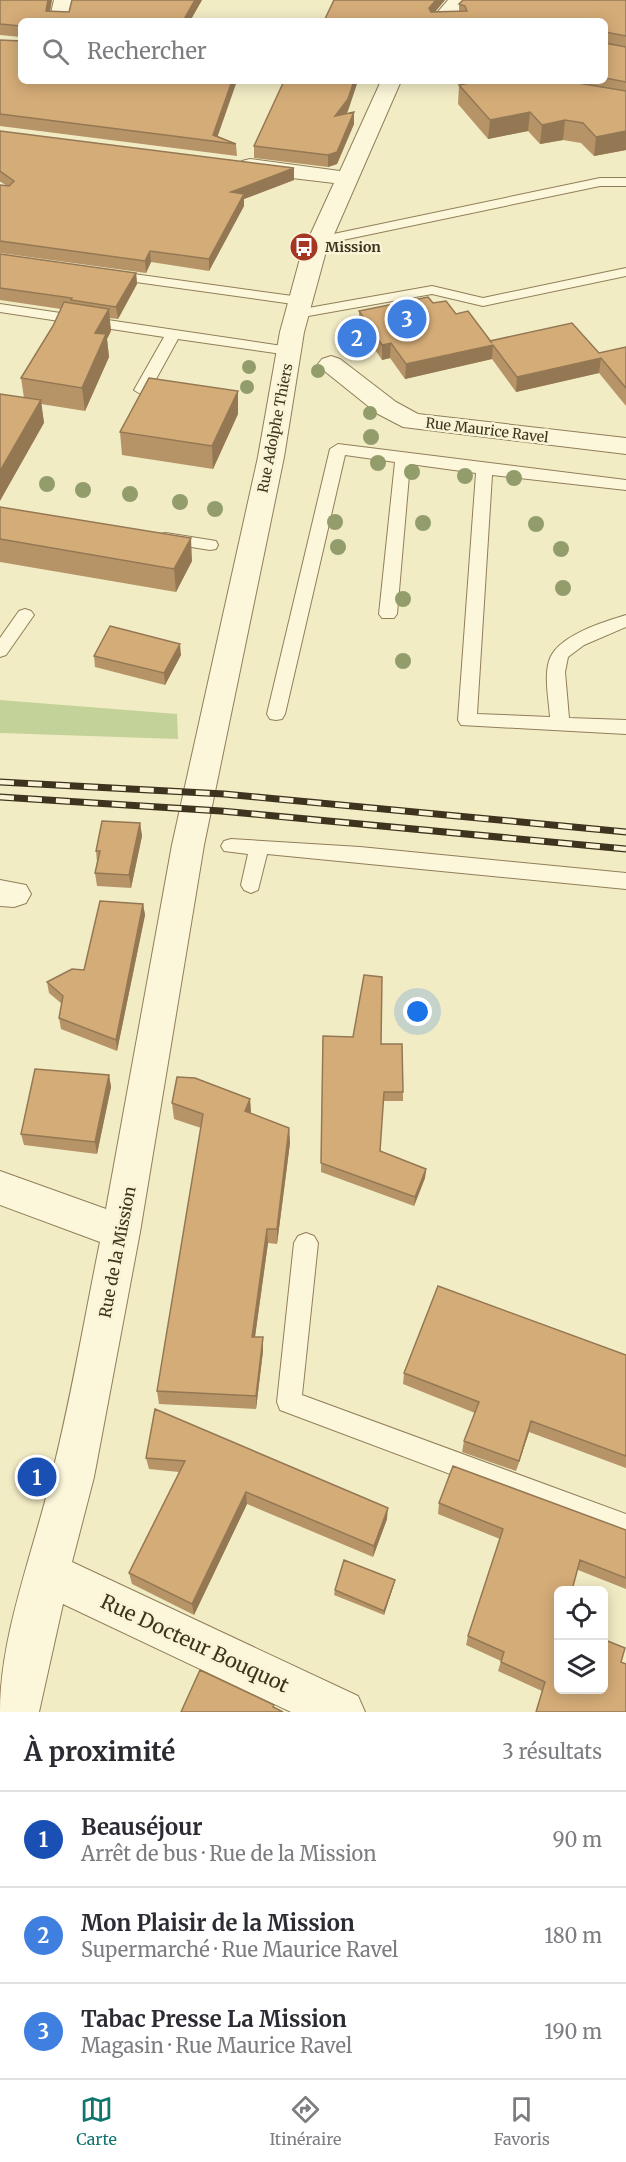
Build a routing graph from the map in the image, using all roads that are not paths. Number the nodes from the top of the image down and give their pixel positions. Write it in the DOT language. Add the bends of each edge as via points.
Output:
graph roads {
  1 [pos="64,0"];
  2 [pos="458,0"];
  3 [pos="60,18"];
  4 [pos="448,18"];
  5 [pos="390,84"];
  6 [pos="231,164"];
  7 [pos="346,178"];
  8 [pos="626,182"];
  9 [pos="319,241"];
  10 [pos="92,272"];
  11 [pos="626,272"];
  12 [pos="298,308"];
  13 [pos="2,311"];
  14 [pos="173,334"];
  15 [pos="289,351"];
  16 [pos="331,364"];
  17 [pos="142,390"];
  18 [pos="626,446"];
  19 [pos="402,458"];
  20 [pos="484,469"];
  21 [pos="626,485"];
  22 [pos="151,536"];
  23 [pos="210,545"];
  24 [pos="388,614"];
  25 [pos="25,615"];
  26 [pos="626,621"];
  27 [pos="0,651"];
  28 [pos="276,714"];
  29 [pos="560,724"];
  30 [pos="626,727"];
  31 [pos="199,788"];
  32 [pos="231,846"];
  33 [pos="259,847"];
  34 [pos="626,881"];
  35 [pos="251,885"];
  36 [pos="0,1188"];
  37 [pos="121,1232"];
  38 [pos="306,1243"];
  39 [pos="626,1527"];
  40 [pos="47,1573"];
  41 [pos="16,1712"];
  42 [pos="342,1712"];
  1 -- 3 [label="street"];
  2 -- 4 [label="street"];
  5 -- 7 [label="street, Rue Adolphe Thiers"];
  6 -- 7 [label="street"];
  7 -- 9 [label="street, Rue Adolphe Thiers"];
  8 -- 9 [label="lane" via="600,182"];
  9 -- 12 [label="street, Rue Adolphe Thiers"];
  10 -- 12 [label="lane"];
  11 -- 12 [label="lane" via="483,303 432,290"];
  12 -- 15 [label="street, Rue Adolphe Thiers"];
  13 -- 14 [label="lane"];
  14 -- 15 [label="lane"];
  14 -- 17 [label="lane"];
  15 -- 31 [label="street, Rue Adolphe Thiers" via="271,457"];
  16 -- 18 [label="street, Rue Maurice Ravel" via="387,408 412,421"];
  19 -- 20 [label="lane"];
  19 -- 24 [label="lane"];
  19 -- 28 [label="lane" via="338,449"];
  20 -- 21 [label="lane"];
  20 -- 29 [label="lane" via="467,720"];
  22 -- 23 [label="lane"];
  25 -- 27 [label="lane"];
  26 -- 29 [label="lane" via="564,650 558,659"];
  29 -- 30 [label="lane"];
  31 -- 37 [label="street, Rue de la Mission"];
  32 -- 33 [label="lane"];
  33 -- 34 [label="lane"];
  33 -- 35 [label="lane"];
  36 -- 37 [label="street"];
  37 -- 40 [label="street, Rue de la Mission" via="73,1477"];
  38 -- 39 [label="lane" via="289,1402"];
  40 -- 41 [label="street, Rue de la Mission"];
  40 -- 42 [label="street, Rue Docteur Bouquot"];
}
